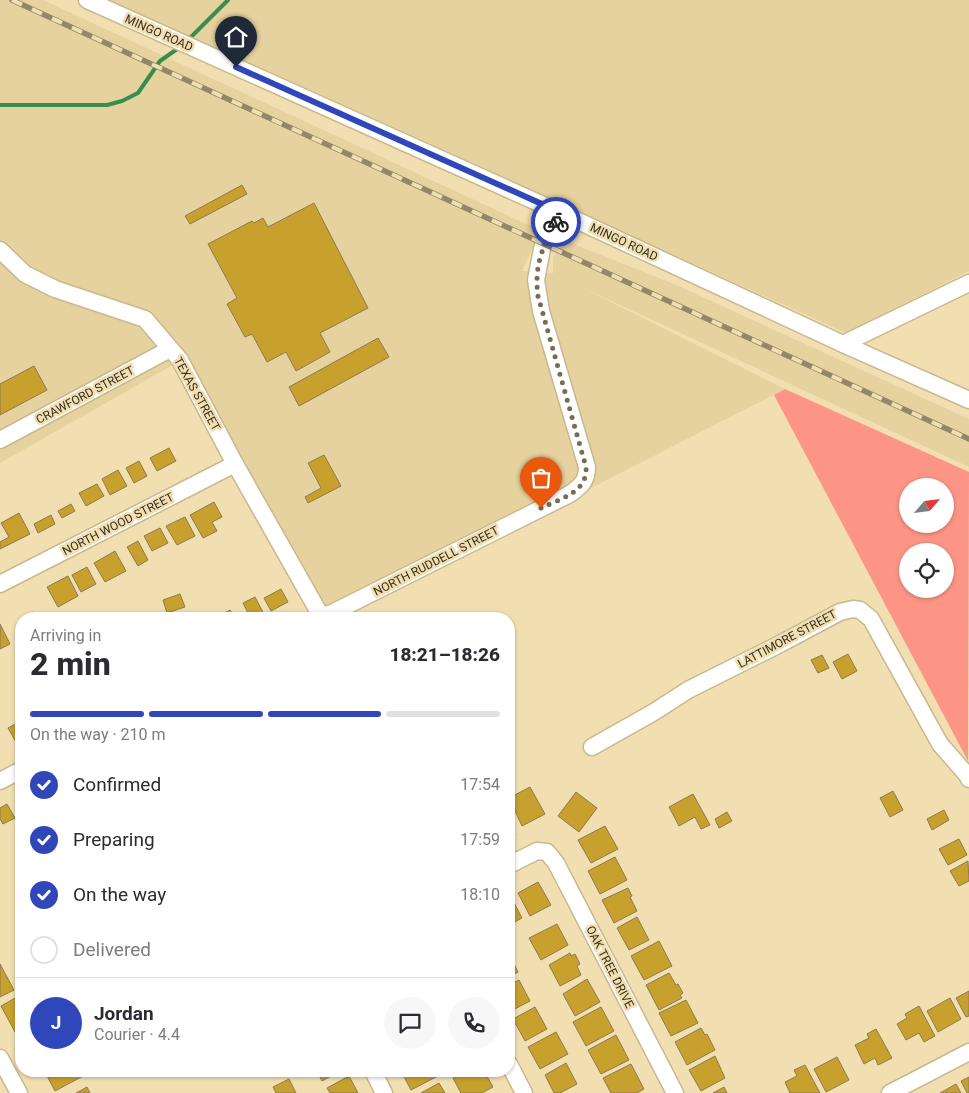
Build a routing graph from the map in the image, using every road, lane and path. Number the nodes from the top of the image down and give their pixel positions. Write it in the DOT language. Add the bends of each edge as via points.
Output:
graph roads {
  1 [pos="87,0"];
  2 [pos="562,213"];
  3 [pos="0,250"];
  4 [pos="969,283"];
  5 [pos="843,344"];
  6 [pos="170,349"];
  7 [pos="969,400"];
  8 [pos="0,440"];
  9 [pos="235,464"];
  10 [pos="0,584"];
  11 [pos="315,612"];
  12 [pos="334,612"];
  13 [pos="592,747"];
  14 [pos="15,773"];
  15 [pos="968,776"];
  16 [pos="0,781"];
  17 [pos="515,863"];
  18 [pos="969,1052"];
  19 [pos="0,1058"];
  20 [pos="515,1076"];
  21 [pos="376,1077"];
  22 [pos="19,1093"];
  23 [pos="384,1093"];
  24 [pos="524,1093"];
  25 [pos="675,1093"];
  26 [pos="890,1093"];
  1 -- 2 [label="street, MINGO ROAD"];
  2 -- 5 [label="street, MINGO ROAD"];
  2 -- 12 [label="street, NORTH RUDDELL STREET" via="543,244 536,280 541,311 586,467 587,476 582,486"];
  3 -- 6 [label="street, TEXAS STREET" via="25,274 54,290 145,319"];
  4 -- 5 [label="street"];
  5 -- 7 [label="street, MINGO ROAD"];
  6 -- 8 [label="street, CRAWFORD STREET"];
  6 -- 9 [label="street, TEXAS STREET" via="180,360"];
  9 -- 10 [label="street, NORTH WOOD STREET"];
  9 -- 11 [label="street, TEXAS STREET"];
  13 -- 15 [label="street, LATTIMORE STREET" via="688,690 840,612 853,609 860,610 871,619 940,744"];
  14 -- 16 [label="street"];
  17 -- 25 [label="street, OAK TREE DRIVE" via="537,851 547,852 556,863"];
  18 -- 26 [label="street"];
  19 -- 22 [label="street"];
  20 -- 24 [label="street"];
  21 -- 23 [label="street"];
}
